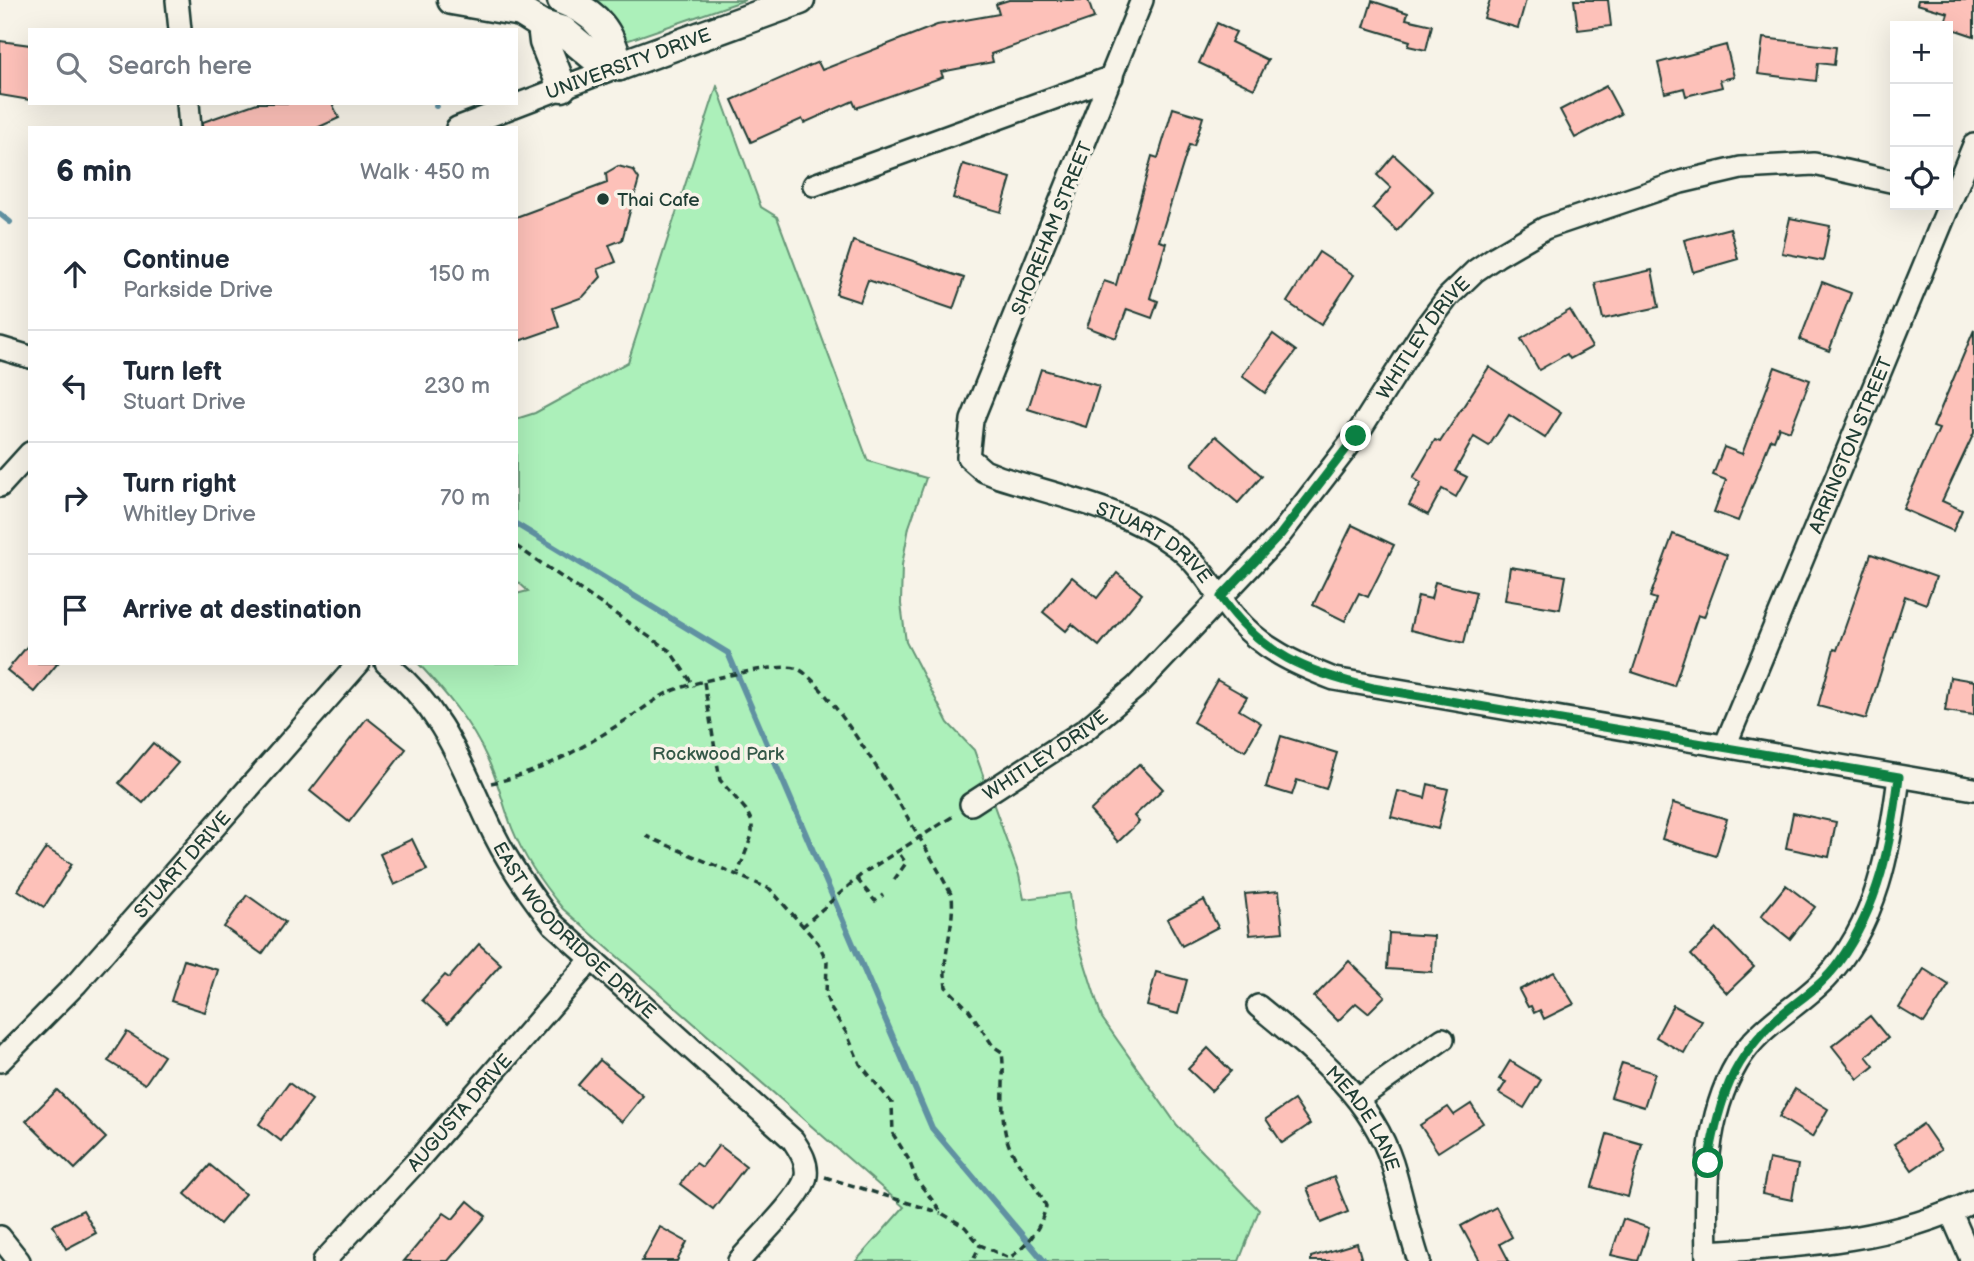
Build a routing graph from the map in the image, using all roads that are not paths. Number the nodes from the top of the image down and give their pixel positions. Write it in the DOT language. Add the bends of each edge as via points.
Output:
graph roads {
  1 [pos="177,0"];
  2 [pos="452,0"];
  3 [pos="562,0"];
  4 [pos="800,0"];
  5 [pos="1142,0"];
  6 [pos="542,25"];
  7 [pos="180,28"];
  8 [pos="619,66"];
  9 [pos="1112,77"];
  10 [pos="562,87"];
  11 [pos="518,104"];
  12 [pos="188,105"];
  13 [pos="516,105"];
  14 [pos="190,126"];
  15 [pos="462,126"];
  16 [pos="1974,145"];
  17 [pos="1890,182"];
  18 [pos="814,185"];
  19 [pos="1953,192"];
  20 [pos="1945,210"];
  21 [pos="0,348"];
  22 [pos="28,356"];
  23 [pos="28,455"];
  24 [pos="968,457"];
  25 [pos="0,486"];
  26 [pos="1221,597"];
  27 [pos="357,665"];
  28 [pos="388,665"];
  29 [pos="1725,746"];
  30 [pos="1899,777"];
  31 [pos="1974,789"];
  32 [pos="971,804"];
  33 [pos="591,960"];
  34 [pos="1258,1006"];
  35 [pos="1443,1039"];
  36 [pos="0,1060"];
  37 [pos="1358,1098"];
  38 [pos="1974,1202"];
  39 [pos="1951,1213"];
  40 [pos="0,1237"];
  41 [pos="1707,1257"];
  42 [pos="19,1261"];
  43 [pos="324,1261"];
  44 [pos="739,1261"];
  45 [pos="1419,1261"];
  46 [pos="1972,1261"];
  1 -- 7 [label="street"];
  2 -- 6 [label="main road" via="512,9"];
  3 -- 8 [label="main road" via="598,20 607,31"];
  4 -- 8 [label="main road, UNIVERSITY DRIVE"];
  5 -- 9 [label="street, SHOREHAM STREET"];
  6 -- 8 [label="main road" via="563,31 594,57"];
  6 -- 10 [label="main road"];
  8 -- 10 [label="street, UNIVERSITY DRIVE"];
  9 -- 18 [label="street"];
  9 -- 24 [label="street, SHOREHAM STREET" via="972,420"];
  10 -- 11 [label="street, UNIVERSITY DRIVE"];
  12 -- 14 [label="street"];
  13 -- 15 [label="street, UNIVERSITY DRIVE"];
  16 -- 19 [label="street, ARRINGTON STREET"];
  17 -- 26 [label="street, WHITLEY DRIVE" via="1814,164 1741,168 1681,182 1519,241 1475,271 1448,297 1319,485 1280,535"];
  20 -- 29 [label="street, ARRINGTON STREET"];
  21 -- 22 [label="street"];
  23 -- 25 [label="street"];
  24 -- 26 [label="street, STUART DRIVE" via="991,474 1155,531 1198,567"];
  26 -- 29 [label="street, STUART DRIVE" via="1246,629 1276,654 1334,679"];
  26 -- 32 [label="street, WHITLEY DRIVE" via="1136,687 1085,730"];
  27 -- 36 [label="street, STUART DRIVE" via="77,983"];
  28 -- 33 [label="street, EAST WOODRIDGE DRIVE" via="439,719 526,889 553,924"];
  29 -- 30 [label="street, STUART DRIVE"];
  30 -- 31 [label="street, STUART DRIVE"];
  30 -- 41 [label="street" via="1888,852 1857,935 1825,980 1758,1035 1737,1062 1724,1092 1708,1163"];
  33 -- 43 [label="street, AUGUSTA DRIVE"];
  33 -- 44 [label="street, EAST WOODRIDGE DRIVE" via="793,1140 806,1177 797,1195"];
  34 -- 37 [label="street, MEADE LANE"];
  35 -- 37 [label="street"];
  37 -- 45 [label="street, MEADE LANE" via="1392,1163"];
  38 -- 39 [label="street"];
  39 -- 41 [label="street" via="1889,1232"];
  39 -- 46 [label="street"];
  40 -- 42 [label="street"];
}
